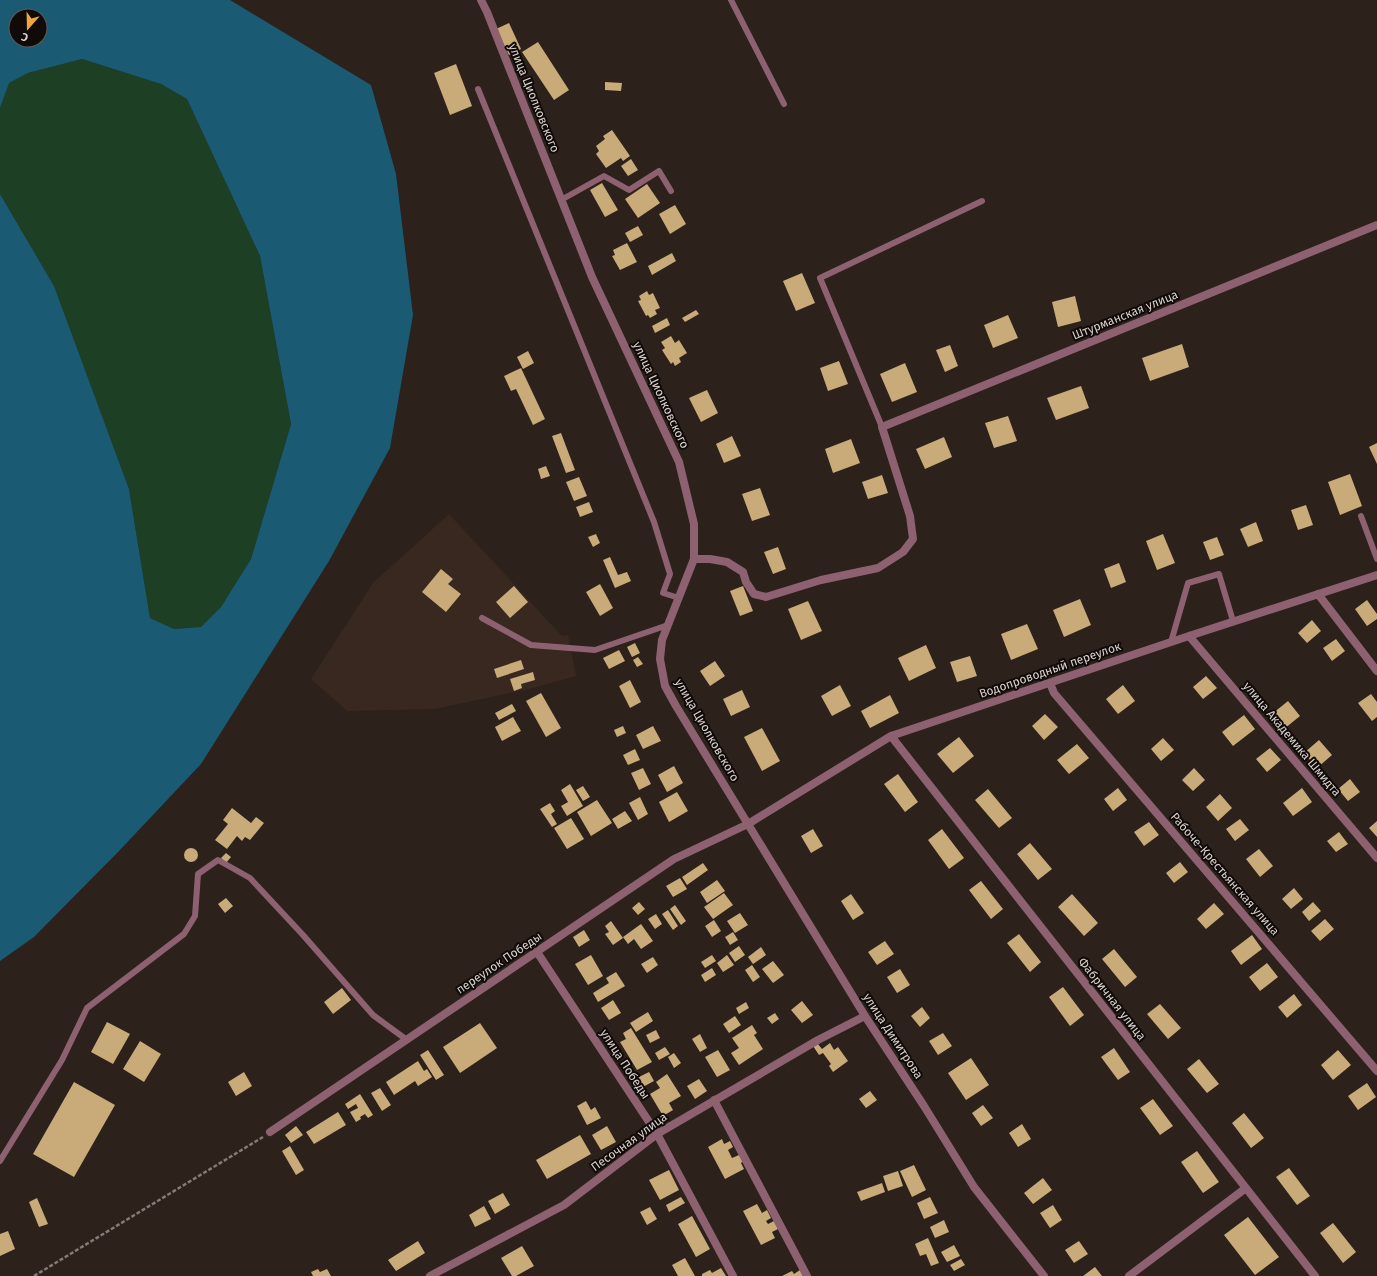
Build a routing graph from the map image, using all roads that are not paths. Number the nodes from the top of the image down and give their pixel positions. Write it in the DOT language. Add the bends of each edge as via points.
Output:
graph roads {
  1 [pos="481,0"];
  2 [pos="731,0"];
  3 [pos="478,89"];
  4 [pos="784,104"];
  5 [pos="671,191"];
  6 [pos="561,200"];
  7 [pos="982,202"];
  8 [pos="1377,225"];
  9 [pos="882,428"];
  10 [pos="1361,516"];
  11 [pos="694,559"];
  12 [pos="1377,559"];
  13 [pos="1377,575"];
  14 [pos="1318,594"];
  15 [pos="679,598"];
  16 [pos="482,618"];
  17 [pos="1233,622"];
  18 [pos="668,625"];
  19 [pos="1189,636"];
  20 [pos="1171,642"];
  21 [pos="1377,671"];
  22 [pos="1050,682"];
  23 [pos="891,736"];
  24 [pos="734,800"];
  25 [pos="748,824"];
  26 [pos="1377,858"];
  27 [pos="537,952"];
  28 [pos="865,1016"];
  29 [pos="407,1040"];
  30 [pos="1377,1071"];
  31 [pos="714,1100"];
  32 [pos="270,1132"];
  33 [pos="657,1134"];
  34 [pos="0,1161"];
  35 [pos="1246,1188"];
  36 [pos="430,1276"];
  37 [pos="733,1276"];
  38 [pos="807,1276"];
  39 [pos="1044,1276"];
  40 [pos="1129,1276"];
  41 [pos="1315,1276"];
  1 -- 6 [label="street, улица Циолковского"];
  2 -- 4 [label="lane"];
  3 -- 15 [label="lane" via="654,522 670,574 663,593"];
  5 -- 6 [label="lane" via="659,171 629,190 604,176"];
  6 -- 11 [label="street, улица Циолковского" via="592,277 679,462 694,524"];
  7 -- 9 [label="lane" via="820,278"];
  8 -- 9 [label="street, Штурманская улица"];
  9 -- 11 [label="street" via="910,516 913,539 903,552 878,568 821,580 766,597 754,594 743,572 727,562"];
  10 -- 12 [label="lane"];
  11 -- 15 [label="street, улица Циолковского"];
  13 -- 14 [label="street, Водопроводный переулок"];
  14 -- 17 [label="street, Водопроводный переулок"];
  14 -- 21 [label="street"];
  15 -- 18 [label="street, улица Циолковского"];
  16 -- 18 [label="lane" via="531,644 595,650"];
  17 -- 19 [label="street, Водопроводный переулок"];
  17 -- 20 [label="lane" via="1219,574 1188,583"];
  18 -- 24 [label="street, улица Циолковского" via="662,640 660,659 665,686"];
  19 -- 20 [label="street, Водопроводный переулок"];
  19 -- 26 [label="street, улица Академика Шмидта"];
  20 -- 22 [label="street, Водопроводный переулок"];
  22 -- 23 [label="street, Водопроводный переулок"];
  22 -- 30 [label="street, Рабоче-Крестьянская улица" via="1054,693"];
  23 -- 25 [label="street, Водопроводный переулок"];
  23 -- 35 [label="street, Фабричная улица"];
  24 -- 25 [label="street, улица Димитрова"];
  25 -- 27 [label="street, переулок Победы" via="674,859"];
  25 -- 28 [label="street, улица Димитрова"];
  27 -- 29 [label="street, переулок Победы"];
  27 -- 33 [label="street, улица Победы"];
  28 -- 31 [label="street, Песочная улица"];
  28 -- 39 [label="street, улица Димитрова" via="974,1187"];
  29 -- 32 [label="street, переулок Победы"];
  29 -- 34 [label="lane" via="373,1015 250,878 218,860 198,874 194,916 184,934 87,1008 62,1060"];
  31 -- 33 [label="street, Песочная улица"];
  31 -- 38 [label="street"];
  33 -- 36 [label="street, Песочная улица" via="564,1205"];
  33 -- 37 [label="street, улица Победы"];
  35 -- 40 [label="street"];
  35 -- 41 [label="street, Фабричная улица"];
}
